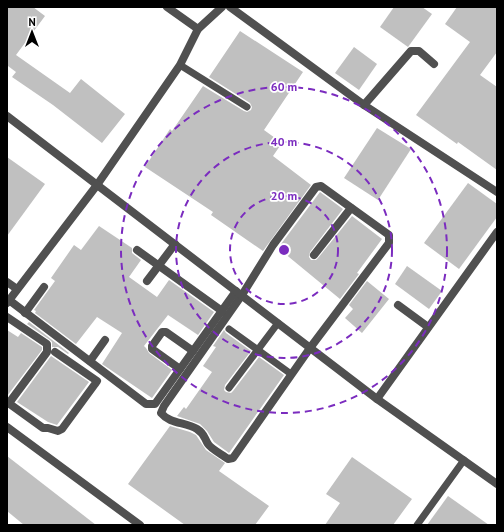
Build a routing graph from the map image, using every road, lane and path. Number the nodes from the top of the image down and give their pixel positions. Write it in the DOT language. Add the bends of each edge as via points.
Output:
graph roads {
  1 [pos="167,7"];
  2 [pos="222,7"];
  3 [pos="230,7"];
  4 [pos="198,29"];
  5 [pos="180,64"];
  6 [pos="434,64"];
  7 [pos="364,105"];
  8 [pos="247,107"];
  9 [pos="7,116"];
  10 [pos="96,185"];
  11 [pos="497,191"];
  12 [pos="351,208"];
  13 [pos="497,232"];
  14 [pos="175,244"];
  15 [pos="137,250"];
  16 [pos="314,255"];
  17 [pos="158,265"];
  18 [pos="147,281"];
  19 [pos="7,282"];
  20 [pos="44,287"];
  21 [pos="17,289"];
  22 [pos="239,293"];
  23 [pos="8,302"];
  24 [pos="398,305"];
  25 [pos="222,311"];
  26 [pos="25,313"];
  27 [pos="7,318"];
  28 [pos="278,323"];
  29 [pos="428,327"];
  30 [pos="229,329"];
  31 [pos="105,340"];
  32 [pos="310,348"];
  33 [pos="258,350"];
  34 [pos="55,352"];
  35 [pos="193,352"];
  36 [pos="90,361"];
  37 [pos="180,370"];
  38 [pos="292,374"];
  39 [pos="229,388"];
  40 [pos="377,399"];
  41 [pos="8,405"];
  42 [pos="7,427"];
  43 [pos="464,460"];
  44 [pos="497,484"];
  45 [pos="140,525"];
  46 [pos="417,525"];
  1 -- 4 [label="street"];
  2 -- 4 [label="street"];
  3 -- 7 [label="street"];
  4 -- 5 [label="street"];
  5 -- 8 [label="lane"];
  5 -- 10 [label="street"];
  6 -- 7 [label="street" via="419,51 410,51"];
  7 -- 11 [label="street"];
  9 -- 10 [label="street"];
  10 -- 14 [label="street"];
  10 -- 21 [label="street"];
  12 -- 16 [label="street"];
  12 -- 22 [label="street" via="321,186 316,187"];
  12 -- 32 [label="street" via="388,235 389,242"];
  13 -- 29 [label="street"];
  14 -- 17 [label="street"];
  14 -- 22 [label="street"];
  15 -- 17 [label="street"];
  17 -- 18 [label="street"];
  17 -- 25 [label="street"];
  19 -- 21 [label="street"];
  20 -- 26 [label="street"];
  21 -- 23 [label="street"];
  22 -- 25 [label="street"];
  22 -- 28 [label="street"];
  22 -- 38 [label="street" via="161,413 166,419 200,431 208,445 228,459 233,458"];
  23 -- 26 [label="street"];
  24 -- 29 [label="street"];
  25 -- 35 [label="street"];
  26 -- 36 [label="street"];
  27 -- 41 [label="street" via="46,344 47,352"];
  28 -- 32 [label="street"];
  28 -- 33 [label="lane"];
  29 -- 40 [label="street"];
  30 -- 33 [label="lane"];
  31 -- 36 [label="street"];
  32 -- 38 [label="street"];
  32 -- 40 [label="street"];
  33 -- 38 [label="lane"];
  33 -- 39 [label="lane"];
  34 -- 41 [label="street" via="96,381 62,429 58,431 43,428"];
  35 -- 37 [label="street"];
  35 -- 37 [label="street" via="166,332 162,332 152,349"];
  36 -- 37 [label="street" via="146,404 155,404"];
  40 -- 43 [label="street"];
  42 -- 45 [label="street"];
  43 -- 44 [label="street"];
  43 -- 46 [label="lane"];
}
